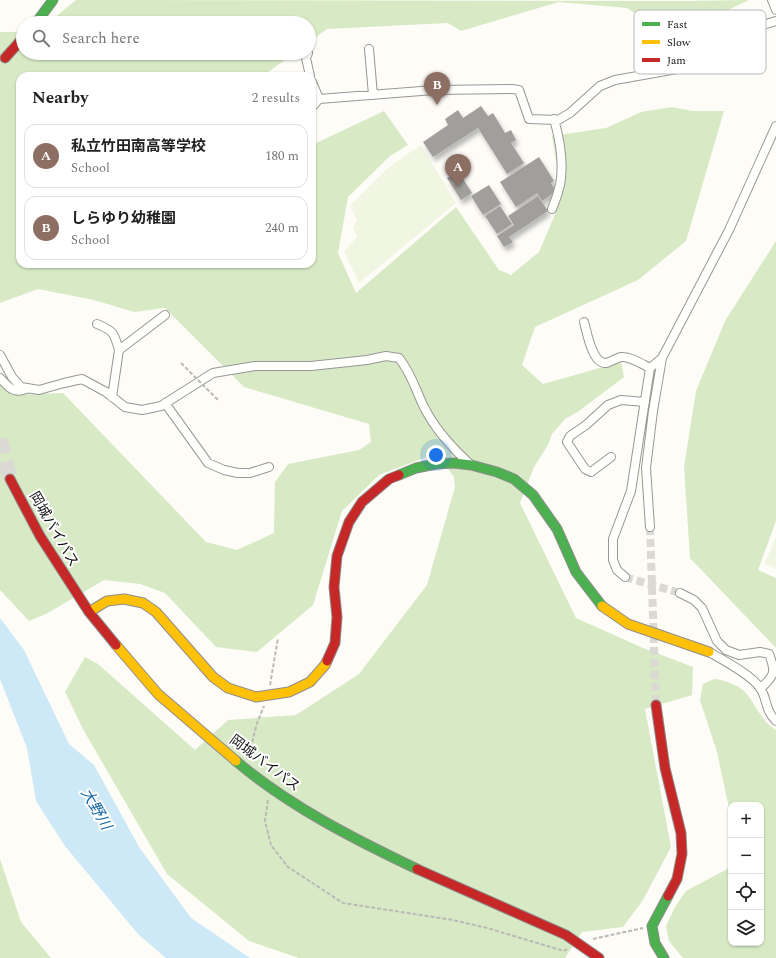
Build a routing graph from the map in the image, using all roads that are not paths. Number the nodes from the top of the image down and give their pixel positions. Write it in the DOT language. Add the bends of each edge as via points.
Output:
graph roads {
  1 [pos="53,0"];
  2 [pos="772,0"];
  3 [pos="776,10"];
  4 [pos="41,16"];
  5 [pos="776,21"];
  6 [pos="766,24"];
  7 [pos="16,46"];
  8 [pos="369,49"];
  9 [pos="6,58"];
  10 [pos="306,60"];
  11 [pos="309,72"];
  12 [pos="649,74"];
  13 [pos="316,92"];
  14 [pos="373,95"];
  15 [pos="319,99"];
  16 [pos="316,102"];
  17 [pos="554,120"];
  18 [pos="776,126"];
  19 [pos="552,210"];
  20 [pos="165,315"];
  21 [pos="584,322"];
  22 [pos="97,324"];
  23 [pos="119,350"];
  24 [pos="0,355"];
  25 [pos="662,358"];
  26 [pos="650,368"];
  27 [pos="0,378"];
  28 [pos="27,388"];
  29 [pos="112,397"];
  30 [pos="644,402"];
  31 [pos="165,404"];
  32 [pos="611,458"];
  33 [pos="472,465"];
  34 [pos="269,467"];
  35 [pos="10,479"];
  36 [pos="650,527"];
  37 [pos="625,577"];
  38 [pos="680,593"];
  39 [pos="89,612"];
  40 [pos="709,652"];
  41 [pos="761,688"];
  42 [pos="656,705"];
  43 [pos="776,721"];
  44 [pos="599,958"];
  45 [pos="664,958"];
  1 -- 4 [label="main road"];
  2 -- 3 [label="street"];
  5 -- 6 [label="street"];
  7 -- 9 [label="main road"];
  8 -- 14 [label="street"];
  10 -- 11 [label="street"];
  12 -- 17 [label="street" via="615,80 600,86 570,113"];
  13 -- 15 [label="street"];
  14 -- 15 [label="street"];
  14 -- 17 [label="street" via="434,90 512,89 518,90 529,119"];
  15 -- 16 [label="street"];
  17 -- 19 [label="street" via="559,138 561,166 560,185"];
  18 -- 25 [label="street" via="730,230"];
  20 -- 23 [label="street"];
  21 -- 26 [label="street" via="594,357 599,362 606,363 621,357"];
  22 -- 23 [label="street" via="110,329"];
  23 -- 29 [label="street"];
  24 -- 28 [label="street" via="20,387"];
  25 -- 26 [label="street"];
  25 -- 36 [label="street" via="646,468"];
  26 -- 30 [label="street"];
  27 -- 28 [label="street" via="15,391"];
  28 -- 29 [label="street" via="38,390 82,379"];
  29 -- 31 [label="street" via="125,408 142,410"];
  30 -- 32 [label="street" via="621,400 608,405 570,436 567,442 585,469 590,472"];
  30 -- 37 [label="street" via="631,491 613,539 613,560 617,570"];
  31 -- 33 [label="street" via="213,373 255,366 312,366 386,356 399,358 407,368 423,406 446,442"];
  31 -- 34 [label="street" via="208,463 238,473"];
  33 -- 39 [label="main road" via="454,463 416,468 389,480 362,502 348,522 337,556 334,587 337,617 335,643 325,665 310,682 289,692 256,697 228,688 213,677 156,612 143,603 107,601"];
  33 -- 40 [label="main road" via="514,479 533,495 557,529 576,572 600,604 628,624"];
  35 -- 39 [label="main road, 岡城バイパス" via="40,536"];
  38 -- 41 [label="street" via="694,600 702,608 717,641 726,650 739,655 760,652 769,654 776,664 775,675"];
  39 -- 44 [label="main road, 岡城バイパス" via="158,694 256,777 315,816 373,848 432,877 566,935"];
  40 -- 41 [label="street" via="754,680"];
  41 -- 43 [label="street" via="768,712"];
  42 -- 45 [label="main road" via="665,768 681,833 682,854 677,879 652,926 655,943"];
}
